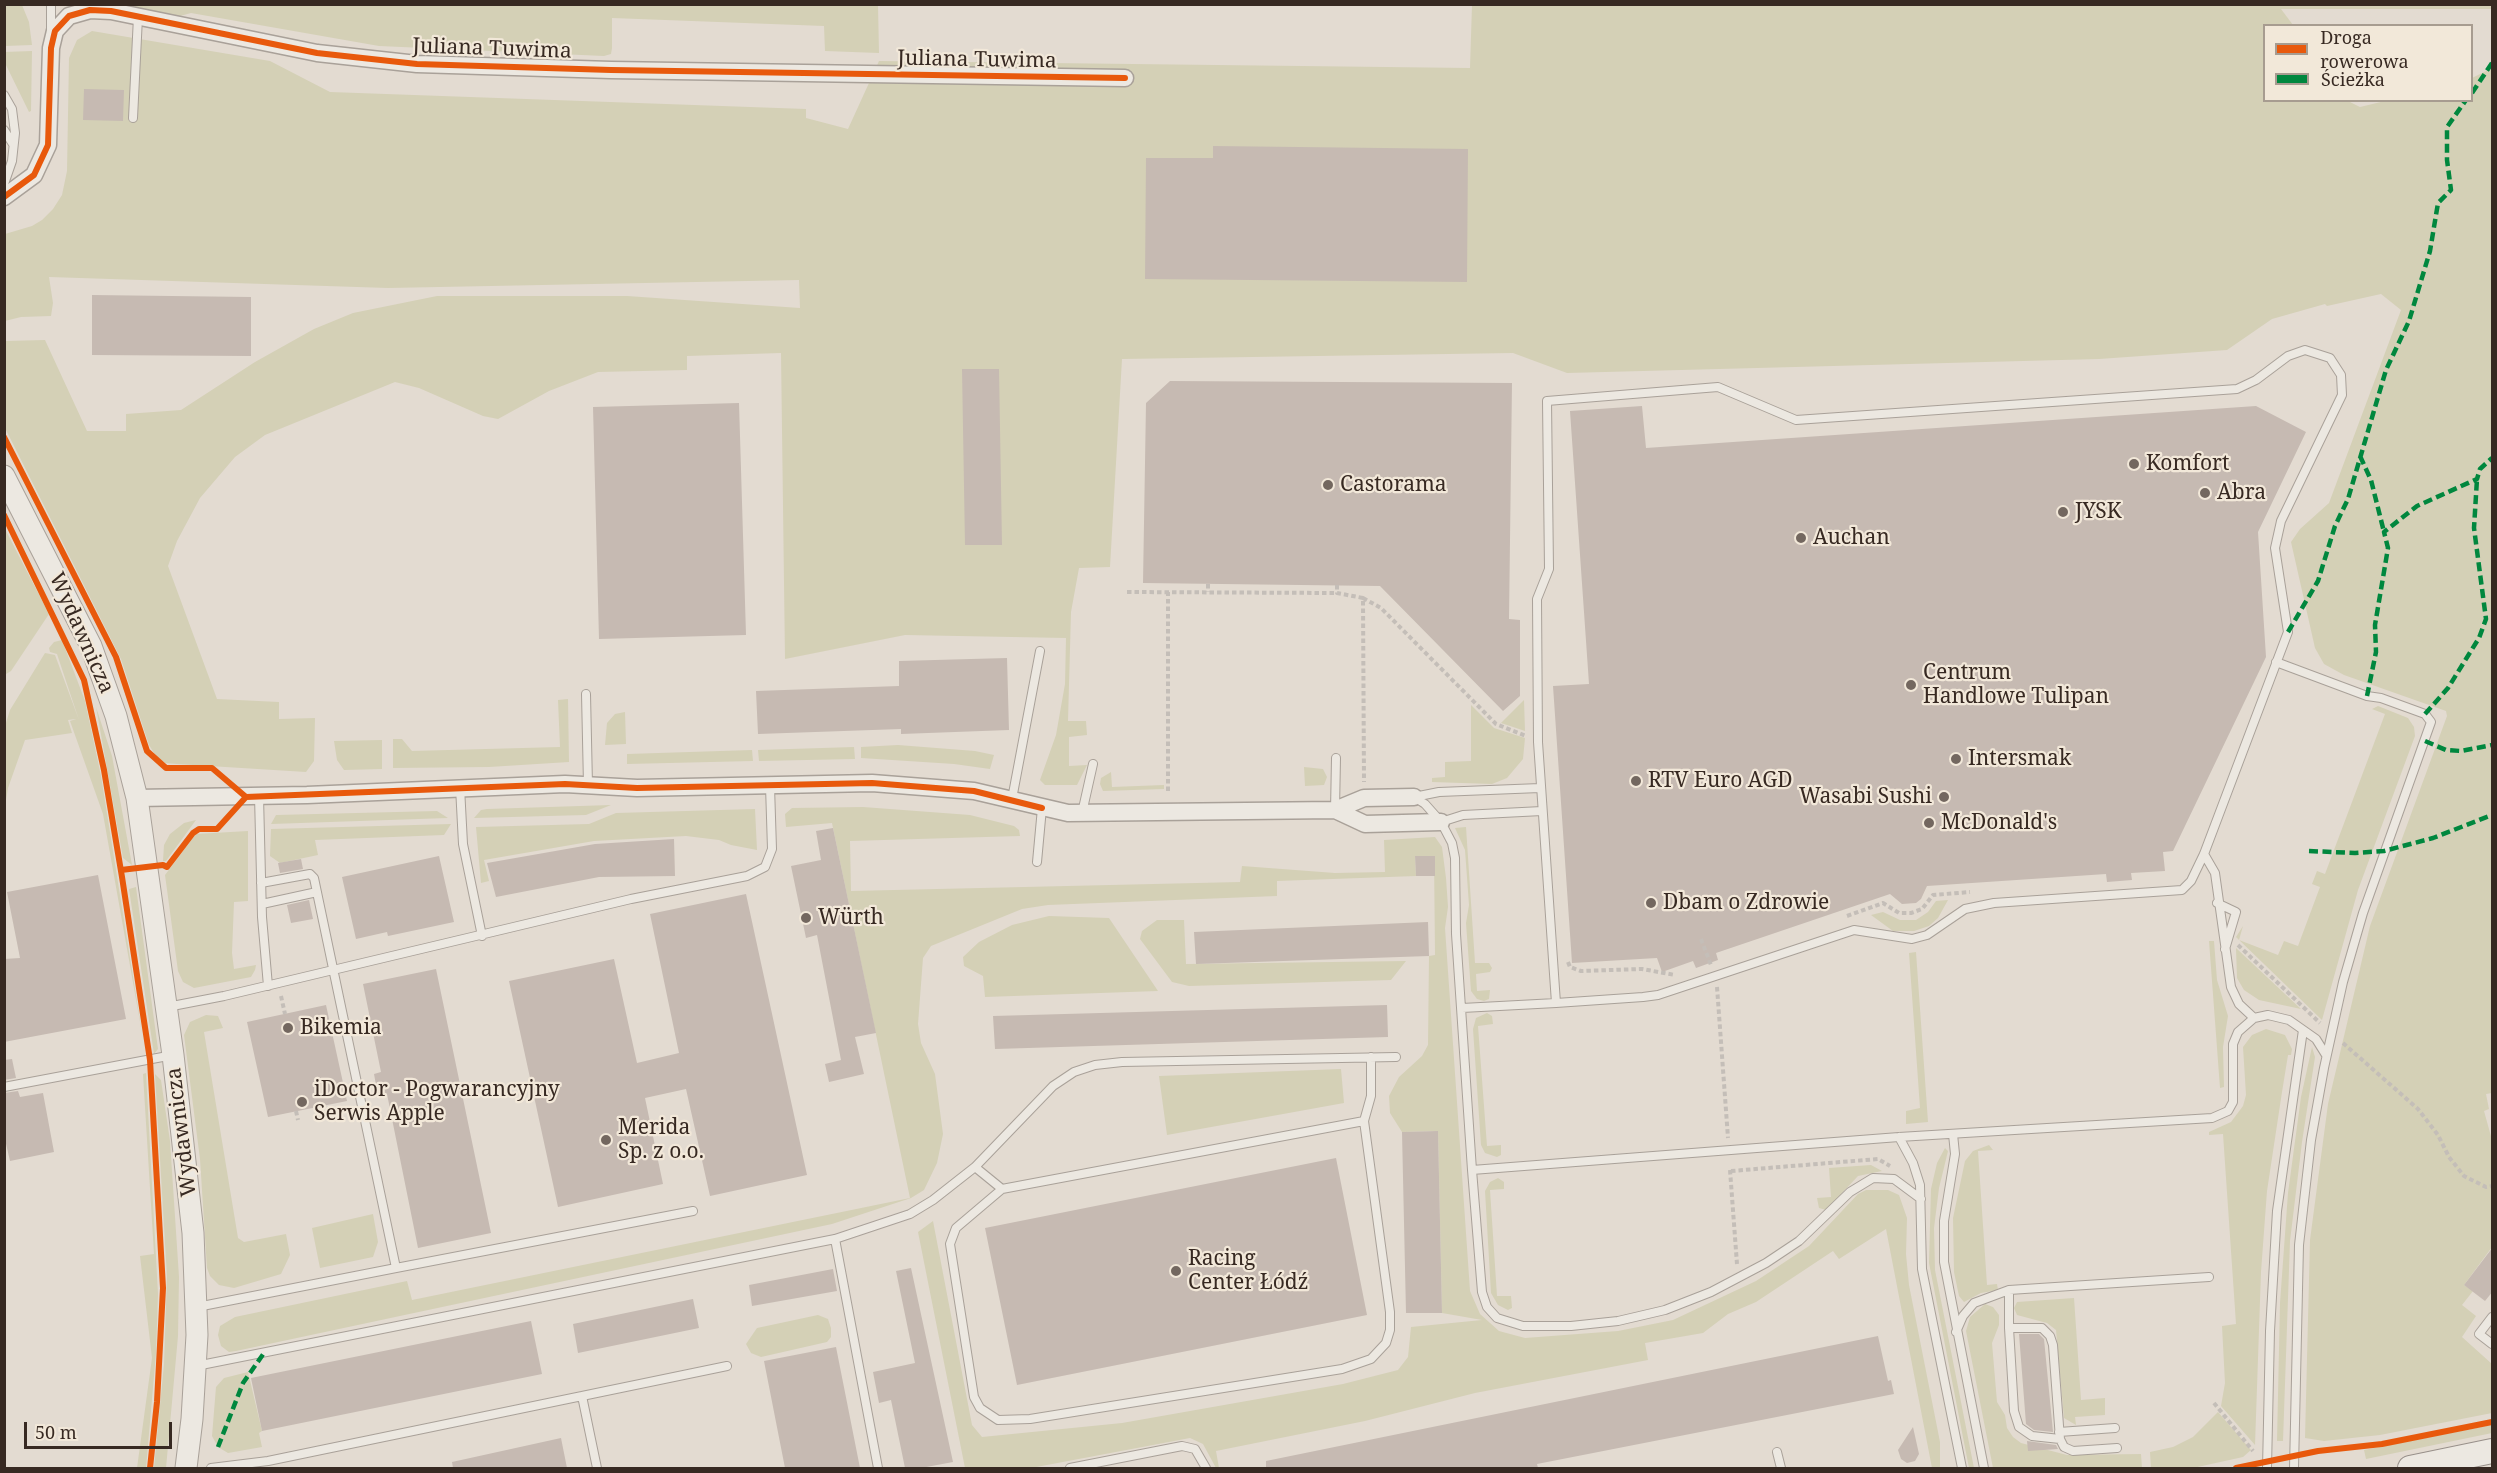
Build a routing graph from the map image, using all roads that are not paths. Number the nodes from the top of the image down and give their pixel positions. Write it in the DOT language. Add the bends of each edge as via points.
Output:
graph roads {
  1 [pos="51,4"];
  2 [pos="138,17"];
  3 [pos="51,48"];
  4 [pos="1125,78"];
  5 [pos="4,95"];
  6 [pos="133,118"];
  7 [pos="4,130"];
  8 [pos="14,150"];
  9 [pos="4,184"];
  10 [pos="4,197"];
  11 [pos="4,476"];
  12 [pos="1040,651"];
  13 [pos="2276,662"];
  14 [pos="586,694"];
  15 [pos="1336,758"];
  16 [pos="1093,764"];
  17 [pos="588,785"];
  18 [pos="770,786"];
  19 [pos="460,787"];
  20 [pos="1540,788"];
  21 [pos="259,796"];
  22 [pos="1414,797"];
  23 [pos="137,798"];
  24 [pos="1012,799"];
  25 [pos="1042,808"];
  26 [pos="1335,810"];
  27 [pos="1542,812"];
  28 [pos="1082,813"];
  29 [pos="1441,822"];
  30 [pos="2204,854"];
  31 [pos="1037,862"];
  32 [pos="261,883"];
  33 [pos="318,892"];
  34 [pos="2217,903"];
  35 [pos="262,904"];
  36 [pos="482,936"];
  37 [pos="2224,952"];
  38 [pos="333,970"];
  39 [pos="268,986"];
  40 [pos="1556,1003"];
  41 [pos="167,1007"];
  42 [pos="1462,1008"];
  43 [pos="2254,1018"];
  44 [pos="2303,1030"];
  45 [pos="173,1055"];
  46 [pos="2326,1055"];
  47 [pos="1371,1057"];
  48 [pos="1396,1057"];
  49 [pos="4,1087"];
  50 [pos="1364,1121"];
  51 [pos="1953,1134"];
  52 [pos="1899,1137"];
  53 [pos="975,1167"];
  54 [pos="1472,1170"];
  55 [pos="1002,1189"];
  56 [pos="1922,1199"];
  57 [pos="693,1211"];
  58 [pos="835,1239"];
  59 [pos="396,1268"];
  60 [pos="2209,1277"];
  61 [pos="2009,1290"];
  62 [pos="197,1307"];
  63 [pos="2493,1317"];
  64 [pos="2009,1328"];
  65 [pos="1956,1332"];
  66 [pos="2493,1344"];
  67 [pos="196,1366"];
  68 [pos="727,1366"];
  69 [pos="582,1396"];
  70 [pos="2115,1428"];
  71 [pos="2060,1435"];
  72 [pos="2117,1448"];
  73 [pos="2493,1451"];
  74 [pos="1777,1452"];
  75 [pos="186,1468"];
  76 [pos="211,1468"];
  77 [pos="597,1468"];
  78 [pos="878,1468"];
  79 [pos="1070,1468"];
  80 [pos="1206,1468"];
  81 [pos="1781,1468"];
  82 [pos="1962,1468"];
  83 [pos="1984,1468"];
  84 [pos="2267,1468"];
  85 [pos="2294,1468"];
  86 [pos="2410,1468"];
  1 -- 3 [label="lane"];
  2 -- 3 [label="street, Juliana Tuwima" via="96,10 79,12 61,23"];
  2 -- 4 [label="street, Juliana Tuwima" via="327,55 417,64"];
  2 -- 6 [label="lane"];
  3 -- 10 [label="street, Juliana Tuwima" via="48,145 34,175"];
  5 -- 8 [label="lane" via="14,115"];
  7 -- 8 [label="lane" via="12,139"];
  8 -- 9 [label="lane"];
  11 -- 23 [label="street, Wydawnicza" via="91,646 116,716"];
  12 -- 24 [label="lane"];
  13 -- 20 [label="lane" via="2288,632 2275,548 2281,521 2342,395 2341,375 2330,358 2305,350 2288,356 2237,389 1796,420 1718,387 1547,401 1549,569 1537,599"];
  13 -- 30 [label="lane"];
  13 -- 46 [label="lane" via="2429,717 2430,728 2363,913"];
  14 -- 17 [label="lane"];
  15 -- 26 [label="lane"];
  16 -- 28 [label="lane"];
  17 -- 18 [label="street"];
  17 -- 19 [label="street"];
  18 -- 24 [label="street" via="899,784"];
  18 -- 36 [label="lane" via="772,849 765,867 747,876 631,899"];
  19 -- 21 [label="street"];
  19 -- 36 [label="lane" via="463,844"];
  20 -- 22 [label="lane" via="1439,792"];
  20 -- 27 [label="lane"];
  21 -- 23 [label="street"];
  21 -- 32 [label="lane"];
  22 -- 26 [label="street" via="1364,798"];
  22 -- 29 [label="lane"];
  23 -- 41 [label="street, Wydawnicza"];
  24 -- 25 [label="street"];
  25 -- 28 [label="street"];
  25 -- 31 [label="lane"];
  26 -- 28 [label="street"];
  26 -- 29 [label="street" via="1365,824"];
  27 -- 29 [label="lane" via="1463,815"];
  27 -- 40 [label="lane"];
  29 -- 42 [label="lane" via="1455,858"];
  30 -- 34 [label="lane" via="2215,873"];
  30 -- 40 [label="lane" via="2182,890 1994,903 1965,909 1916,938 1854,930 1658,995"];
  32 -- 33 [label="lane" via="310,874"];
  32 -- 35 [label="lane"];
  33 -- 35 [label="lane"];
  33 -- 38 [label="lane"];
  34 -- 37 [label="lane"];
  34 -- 37 [label="lane" via="2236,912"];
  35 -- 39 [label="lane"];
  36 -- 38 [label="lane"];
  37 -- 43 [label="lane" via="2234,995"];
  38 -- 39 [label="lane"];
  38 -- 59 [label="lane"];
  39 -- 41 [label="lane"];
  40 -- 42 [label="lane"];
  41 -- 45 [label="street, Wydawnicza"];
  42 -- 54 [label="lane"];
  43 -- 44 [label="lane" via="2276,1016"];
  43 -- 51 [label="lane" via="2238,1032 2233,1044 2234,1098 2231,1107 2218,1117"];
  44 -- 46 [label="lane" via="2323,1046"];
  44 -- 84 [label="lane" via="2277,1211"];
  45 -- 49 [label="lane"];
  45 -- 62 [label="street, Wydawnicza" via="193,1233"];
  46 -- 85 [label="lane" via="2299,1245"];
  47 -- 48 [label="lane"];
  47 -- 50 [label="lane" via="1371,1096"];
  47 -- 53 [label="lane" via="1095,1065 1074,1072 1053,1086"];
  50 -- 55 [label="lane"];
  50 -- 55 [label="lane" via="1390,1324 1386,1343 1377,1354 1342,1369 1030,1419 1011,1421 987,1415 980,1408 971,1383 950,1244 956,1228"];
  51 -- 52 [label="lane"];
  51 -- 65 [label="lane" via="1955,1154 1943,1241"];
  52 -- 54 [label="lane"];
  52 -- 56 [label="lane" via="1917,1173"];
  53 -- 55 [label="lane"];
  53 -- 58 [label="lane" via="910,1214"];
  54 -- 56 [label="lane" via="1482,1292 1487,1307 1509,1324 1571,1326 1665,1310 1738,1280 1812,1231 1860,1183 1883,1176 1894,1179"];
  56 -- 82 [label="lane" via="1922,1269"];
  57 -- 59 [label="lane"];
  58 -- 67 [label="lane"];
  58 -- 78 [label="lane"];
  59 -- 62 [label="lane"];
  60 -- 61 [label="lane"];
  61 -- 64 [label="lane"];
  61 -- 65 [label="lane" via="1974,1303"];
  62 -- 67 [label="street, Wydawnicza"];
  63 -- 66 [label="lane" via="2479,1334"];
  64 -- 71 [label="lane" via="2014,1411 2019,1427 2032,1436"];
  64 -- 71 [label="lane" via="2042,1328 2050,1336"];
  65 -- 83 [label="lane"];
  67 -- 75 [label="street, Wydawnicza"];
  68 -- 69 [label="lane"];
  69 -- 76 [label="lane" via="268,1461"];
  69 -- 77 [label="lane"];
  70 -- 71 [label="lane"];
  71 -- 72 [label="lane" via="2064,1447 2073,1451"];
  73 -- 86 [label="main road"];
  74 -- 81 [label="lane"];
  79 -- 80 [label="lane" via="1182,1446 1195,1449"];
}
